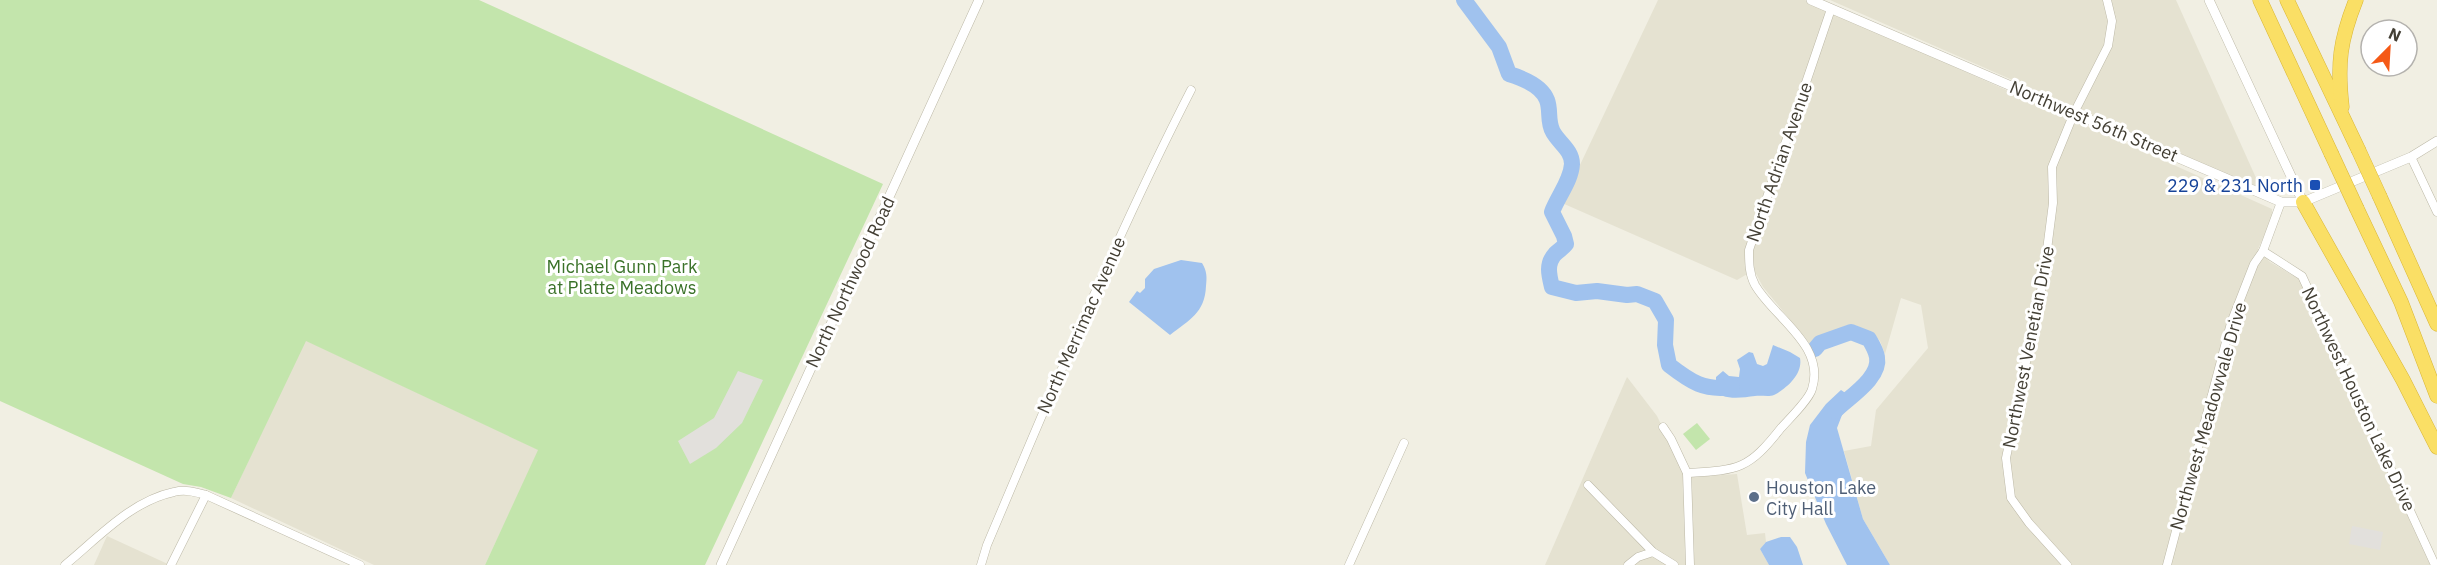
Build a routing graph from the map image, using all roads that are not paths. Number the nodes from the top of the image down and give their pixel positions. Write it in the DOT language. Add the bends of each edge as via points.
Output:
graph roads {
  1 [pos="979,0"];
  2 [pos="2107,0"];
  3 [pos="2209,0"];
  4 [pos="2260,0"];
  5 [pos="2287,0"];
  6 [pos="2367,0"];
  7 [pos="1817,1"];
  8 [pos="2354,6"];
  9 [pos="1831,9"];
  10 [pos="1191,90"];
  11 [pos="2074,113"];
  12 [pos="2344,121"];
  13 [pos="2437,141"];
  14 [pos="2411,157"];
  15 [pos="2281,202"];
  16 [pos="2303,202"];
  17 [pos="2437,212"];
  18 [pos="2263,250"];
  19 [pos="2437,324"];
  20 [pos="2437,396"];
  21 [pos="1663,427"];
  22 [pos="1404,443"];
  23 [pos="2437,447"];
  24 [pos="1688,473"];
  25 [pos="1588,485"];
  26 [pos="206,495"];
  27 [pos="1653,552"];
  28 [pos="65,565"];
  29 [pos="171,565"];
  30 [pos="360,565"];
  31 [pos="721,565"];
  32 [pos="981,565"];
  33 [pos="1349,565"];
  34 [pos="1628,565"];
  35 [pos="1674,565"];
  36 [pos="1690,565"];
  37 [pos="2067,565"];
  38 [pos="2167,565"];
  39 [pos="2435,565"];
  1 -- 31 [label="street, North Northwood Road"];
  2 -- 11 [label="street, Northwest Venetian Drive" via="2112,21 2108,46"];
  3 -- 16 [label="street"];
  4 -- 20 [label="highway, bridge" via="2401,302"];
  5 -- 12 [label="highway"];
  6 -- 8 [label="highway"];
  7 -- 9 [label="street, Northwest 56th Street"];
  8 -- 12 [label="highway" via="2338,60"];
  9 -- 11 [label="street, Northwest 56th Street"];
  9 -- 24 [label="street, North Adrian Avenue" via="1749,250 1749,269 1755,285 1813,360 1812,391 1762,452 1731,470"];
  10 -- 32 [label="street, North Merrimac Avenue" via="1092,296"];
  11 -- 15 [label="street, Northwest 56th Street"];
  11 -- 37 [label="street, Northwest Venetian Drive" via="2052,167 2053,203 2043,281 2006,458 2012,498"];
  12 -- 19 [label="highway, bridge"];
  13 -- 14 [label="street, Northwest 56th Street"];
  14 -- 16 [label="street, Northwest 56th Street"];
  14 -- 17 [label="street"];
  15 -- 16 [label="street, Northwest 56th Street"];
  15 -- 18 [label="street, Northwest Meadowvale Drive"];
  16 -- 23 [label="highway"];
  18 -- 38 [label="street, Northwest Meadowvale Drive" via="2231,323"];
  18 -- 39 [label="street, Northwest Houston Lake Drive" via="2302,276"];
  21 -- 24 [label="street"];
  22 -- 33 [label="street"];
  24 -- 36 [label="street"];
  25 -- 27 [label="street"];
  26 -- 28 [label="street" via="174,492 138,505"];
  26 -- 29 [label="street"];
  26 -- 30 [label="street"];
  27 -- 34 [label="street"];
  27 -- 35 [label="street"];
}
